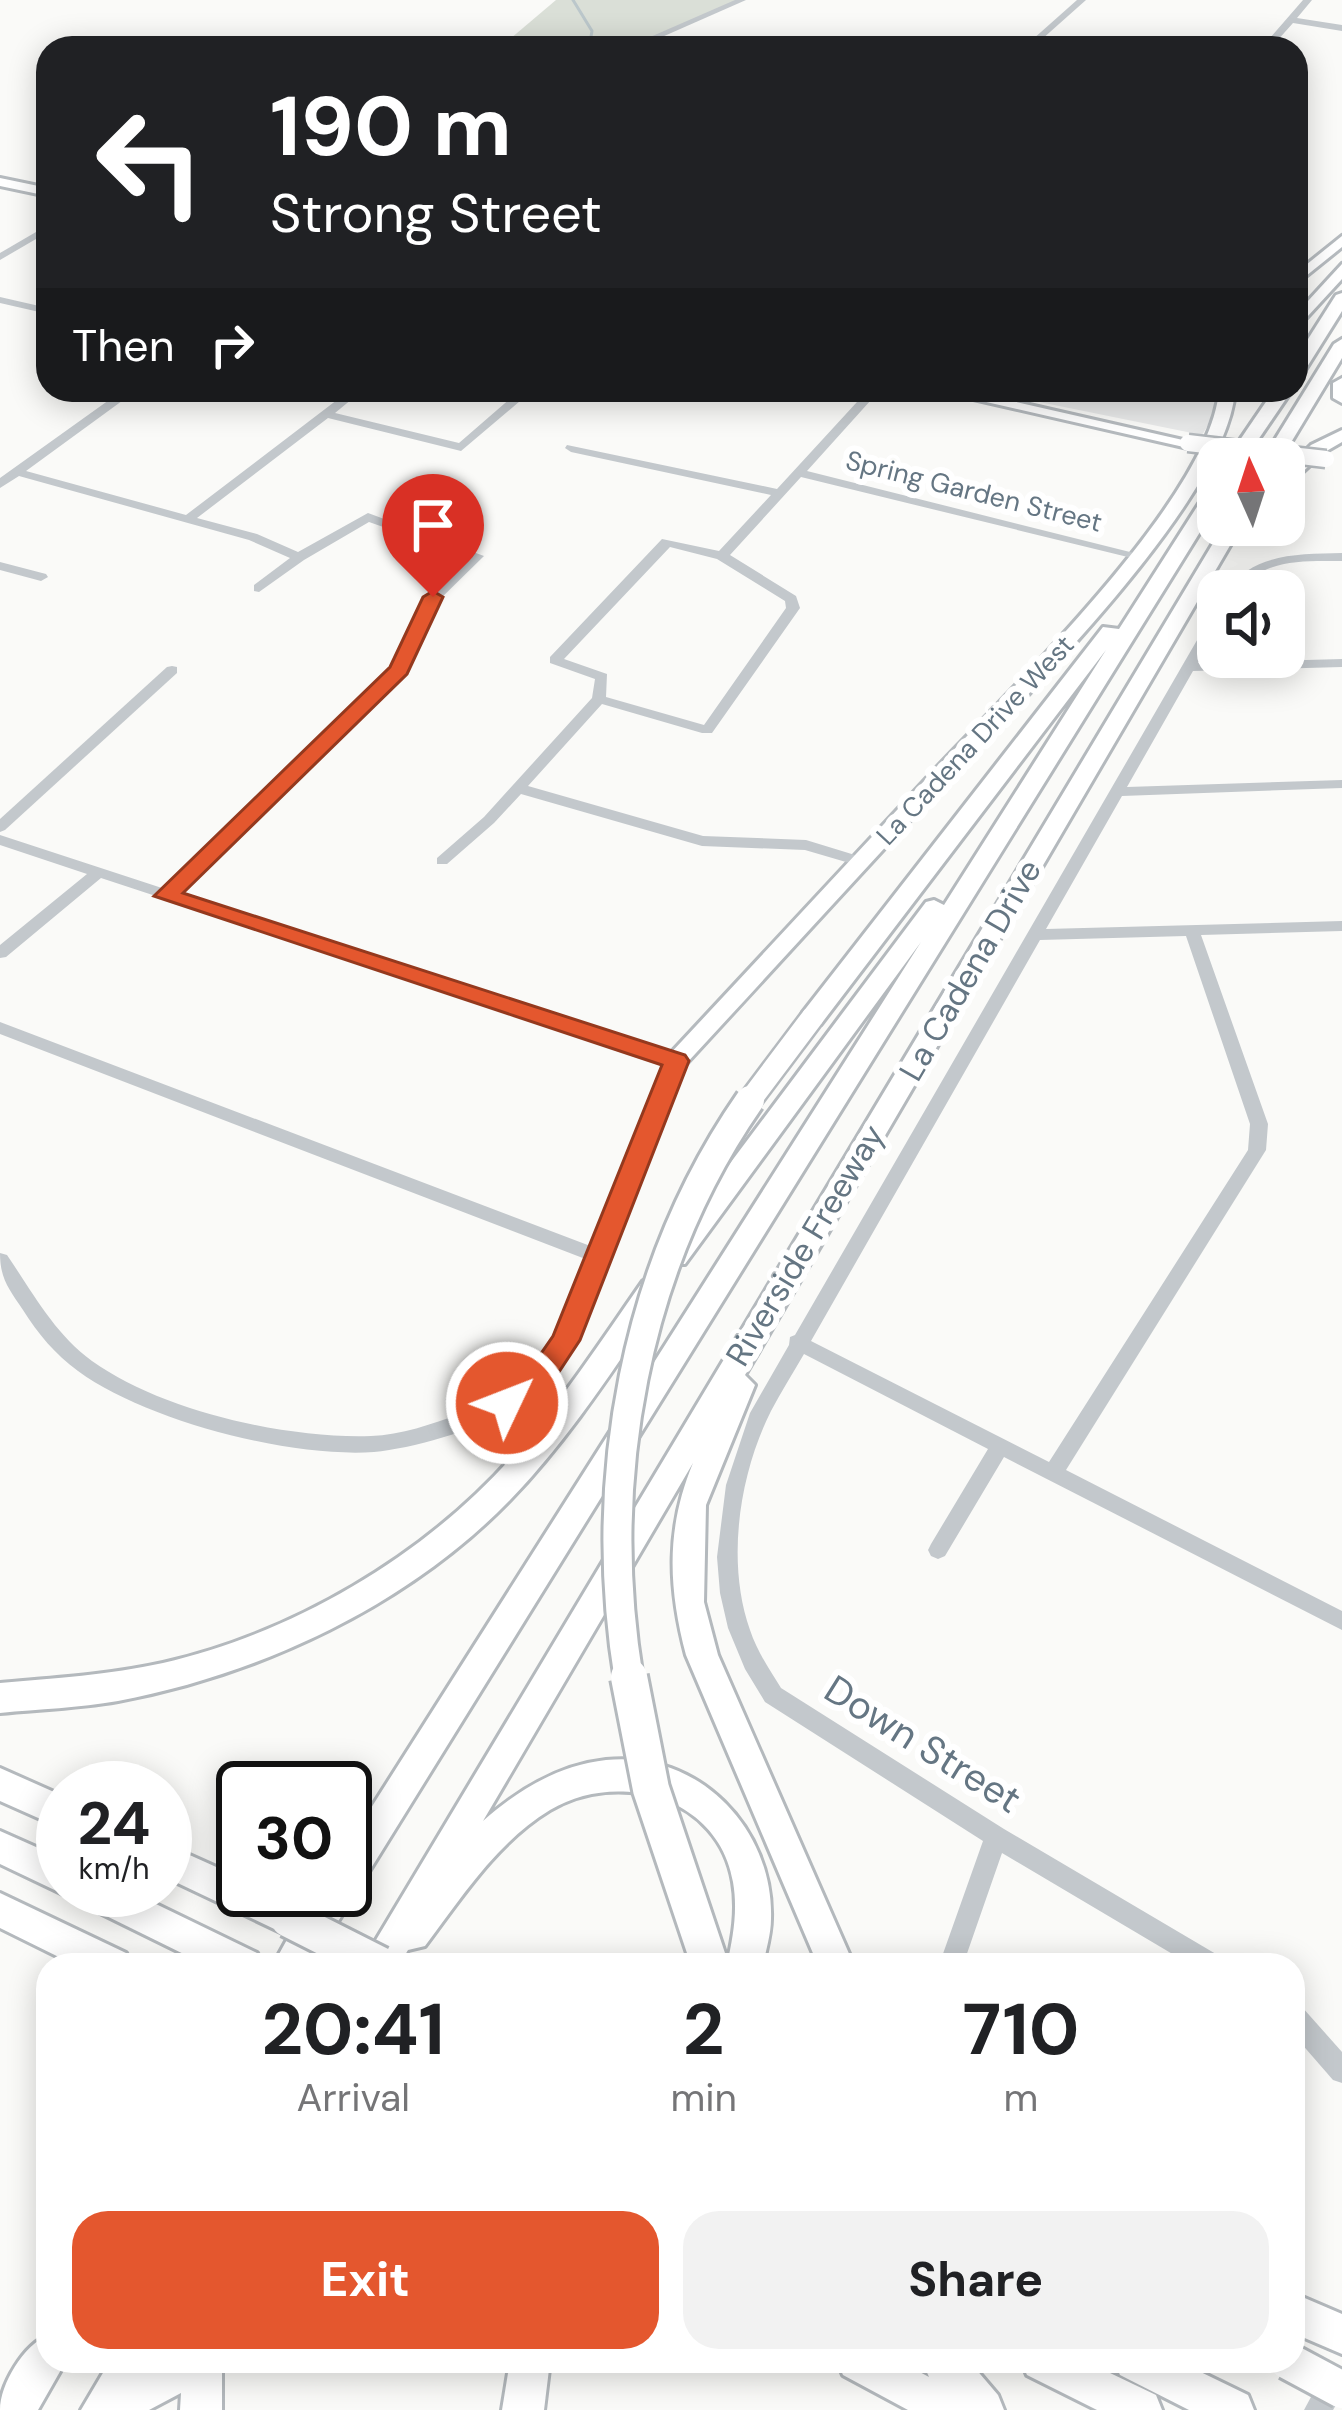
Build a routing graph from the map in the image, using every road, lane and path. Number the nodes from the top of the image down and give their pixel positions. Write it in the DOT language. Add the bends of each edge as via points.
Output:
graph roads {
  1 [pos="742,0"];
  2 [pos="1082,0"];
  3 [pos="1308,0"];
  4 [pos="1291,20"];
  5 [pos="1342,28"];
  6 [pos="657,36"];
  7 [pos="1041,36"];
  8 [pos="1277,36"];
  9 [pos="0,182"];
  10 [pos="36,190"];
  11 [pos="36,235"];
  12 [pos="1342,240"];
  13 [pos="0,256"];
  14 [pos="1342,269"];
  15 [pos="1308,270"];
  16 [pos="1342,298"];
  17 [pos="0,300"];
  18 [pos="36,308"];
  19 [pos="1308,310"];
  20 [pos="1342,344"];
  21 [pos="1308,352"];
  22 [pos="1342,383"];
  23 [pos="1342,398"];
  24 [pos="1308,400"];
  25 [pos="114,402"];
  26 [pos="341,402"];
  27 [pos="513,402"];
  28 [pos="863,402"];
  29 [pos="1008,402"];
  30 [pos="1023,402"];
  31 [pos="1227,402"];
  32 [pos="1258,402"];
  33 [pos="1275,402"];
  34 [pos="1307,402"];
  35 [pos="1029,409"];
  36 [pos="325,414"];
  37 [pos="1342,435"];
  38 [pos="1238,438"];
  39 [pos="1251,438"];
  40 [pos="1285,438"];
  41 [pos="571,448"];
  42 [pos="1334,460"];
  43 [pos="1305,461"];
  44 [pos="17,472"];
  45 [pos="800,473"];
  46 [pos="0,484"];
  47 [pos="780,494"];
  48 [pos="189,518"];
  49 [pos="1197,525"];
  50 [pos="1197,526"];
  51 [pos="1220,546"];
  52 [pos="1239,546"];
  53 [pos="1136,555"];
  54 [pos="722,556"];
  55 [pos="299,557"];
  56 [pos="1342,557"];
  57 [pos="0,566"];
  58 [pos="1253,570"];
  59 [pos="40,577"];
  60 [pos="259,589"];
  61 [pos="1182,609"];
  62 [pos="1197,654"];
  63 [pos="1342,663"];
  64 [pos="1189,668"];
  65 [pos="172,670"];
  66 [pos="599,699"];
  67 [pos="1038,770"];
  68 [pos="1342,784"];
  69 [pos="518,788"];
  70 [pos="1115,792"];
  71 [pos="0,826"];
  72 [pos="0,840"];
  73 [pos="442,861"];
  74 [pos="863,862"];
  75 [pos="98,873"];
  76 [pos="166,896"];
  77 [pos="1342,926"];
  78 [pos="1192,932"];
  79 [pos="1032,935"];
  80 [pos="0,953"];
  81 [pos="0,1028"];
  82 [pos="676,1061"];
  83 [pos="809,1240"];
  84 [pos="602,1258"];
  85 [pos="0,1260"];
  86 [pos="797,1342"];
  87 [pos="1001,1444"];
  88 [pos="1055,1470"];
  89 [pos="733,1495"];
  90 [pos="938,1550"];
  91 [pos="1342,1621"];
  92 [pos="0,1698"];
  93 [pos="0,1784"];
  94 [pos="36,1801"];
  95 [pos="372,1837"];
  96 [pos="996,1837"];
  97 [pos="0,1847"];
  98 [pos="36,1864"];
  99 [pos="192,1873"];
  100 [pos="0,1914"];
  101 [pos="146,1917"];
  102 [pos="321,1917"];
  103 [pos="54,1953"];
  104 [pos="86,1953"];
  105 [pos="221,1953"];
  106 [pos="299,1953"];
  107 [pos="358,1953"];
  108 [pos="389,1953"];
  109 [pos="392,1953"];
  110 [pos="706,1953"];
  111 [pos="749,1953"];
  112 [pos="831,1953"];
  113 [pos="955,1953"];
  114 [pos="1194,1953"];
  115 [pos="1305,2028"];
  116 [pos="1342,2071"];
  117 [pos="1305,2318"];
  118 [pos="1342,2334"];
  119 [pos="1305,2370"];
  120 [pos="1342,2370"];
  121 [pos="37,2373"];
  122 [pos="127,2373"];
  123 [pos="177,2373"];
  124 [pos="200,2373"];
  125 [pos="528,2373"];
  126 [pos="880,2373"];
  127 [pos="951,2373"];
  128 [pos="1065,2373"];
  129 [pos="1159,2373"];
  130 [pos="1342,2390"];
  131 [pos="14,2410"];
  132 [pos="105,2410"];
  133 [pos="201,2410"];
  134 [pos="523,2410"];
  135 [pos="950,2410"];
  136 [pos="983,2410"];
  137 [pos="1141,2410"];
  138 [pos="1233,2410"];
  139 [pos="1318,2410"];
  1 -- 6 [label="street"];
  2 -- 7 [label="street"];
  3 -- 4 [label="street"];
  4 -- 5 [label="street"];
  4 -- 8 [label="street"];
  9 -- 10 [label="main road"];
  11 -- 13 [label="street"];
  12 -- 15 [label="main road"];
  14 -- 19 [label="highway"];
  16 -- 21 [label="highway"];
  17 -- 18 [label="street"];
  20 -- 24 [label="highway"];
  22 -- 23 [label="highway"];
  25 -- 44 [label="street"];
  26 -- 36 [label="street"];
  27 -- 36 [label="street" via="460,447"];
  28 -- 45 [label="street"];
  29 -- 35 [label="main road"];
  30 -- 35 [label="main road"];
  31 -- 53 [label="main road, La Cadena Drive West" via="1226,423"];
  32 -- 38 [label="highway"];
  33 -- 39 [label="highway"];
  34 -- 40 [label="highway"];
  35 -- 42 [label="main road, bridge" via="1188,443"];
  36 -- 48 [label="street"];
  37 -- 43 [label="highway"];
  41 -- 47 [label="street"];
  44 -- 46 [label="street"];
  44 -- 48 [label="street"];
  45 -- 47 [label="street"];
  45 -- 53 [label="street, Spring Garden Street"];
  47 -- 54 [label="street"];
  48 -- 55 [label="street"];
  49 -- 110 [label="highway, bridge" via="758,1087 662,1263 633,1358 620,1485 620,1596 637,1729"];
  50 -- 67 [label="highway, Riverside Freeway"];
  51 -- 61 [label="highway, Riverside Freeway"];
  52 -- 61 [label="highway"];
  53 -- 74 [label="main road, La Cadena Drive West"];
  54 -- 66 [label="street" via="667,542 555,660 602,677"];
  54 -- 66 [label="street" via="791,599 793,608 707,730"];
  55 -- 60 [label="street"];
  55 -- 76 [label="street" via="368,517 478,556 426,606 399,670"];
  56 -- 58 [label="street"];
  57 -- 59 [label="street"];
  61 -- 83 [label="highway, Riverside Freeway"];
  62 -- 64 [label="street, La Cadena Drive"];
  63 -- 64 [label="street"];
  64 -- 70 [label="street, La Cadena Drive"];
  65 -- 71 [label="street"];
  66 -- 69 [label="street"];
  67 -- 92 [label="highway" via="591,1380 475,1515 351,1602 243,1651 121,1686"];
  67 -- 95 [label="highway, Riverside Freeway"];
  68 -- 70 [label="street"];
  69 -- 73 [label="street"];
  69 -- 74 [label="street" via="702,841 806,844"];
  70 -- 79 [label="street, La Cadena Drive"];
  72 -- 75 [label="street"];
  74 -- 82 [label="main road, La Cadena Drive West"];
  75 -- 76 [label="street"];
  75 -- 80 [label="street"];
  76 -- 82 [label="street"];
  77 -- 78 [label="street"];
  78 -- 79 [label="street"];
  78 -- 88 [label="street" via="1259,1124 1257,1150"];
  79 -- 86 [label="street, La Cadena Drive"];
  81 -- 84 [label="street"];
  82 -- 84 [label="street"];
  83 -- 108 [label="highway, Riverside Freeway"];
  83 -- 112 [label="highway" via="691,1505 687,1584 702,1655"];
  84 -- 85 [label="street" via="566,1340 507,1403 373,1444 266,1434 177,1410 116,1382 59,1344"];
  86 -- 87 [label="street"];
  86 -- 89 [label="street, La Cadena Drive" via="751,1434"];
  87 -- 88 [label="street"];
  87 -- 90 [label="street"];
  88 -- 91 [label="street"];
  89 -- 96 [label="street, Down Street" via="734,1622 748,1661 773,1695"];
  93 -- 94 [label="highway"];
  96 -- 113 [label="street"];
  96 -- 114 [label="street, Down Street"];
  97 -- 98 [label="highway"];
  99 -- 107 [label="highway, bridge"];
  100 -- 103 [label="highway"];
  100 -- 104 [label="highway"];
  101 -- 105 [label="highway"];
  102 -- 106 [label="highway"];
  109 -- 111 [label="highway" via="524,1807 560,1787 620,1776 688,1790 740,1842 755,1886"];
  115 -- 116 [label="street"];
  117 -- 118 [label="highway"];
  119 -- 130 [label="highway, bridge"];
  120 -- 139 [label="street"];
  121 -- 131 [label="highway"];
  122 -- 132 [label="highway"];
  123 -- 132 [label="highway"];
  124 -- 133 [label="highway"];
  125 -- 134 [label="highway"];
  126 -- 135 [label="highway"];
  127 -- 136 [label="highway"];
  128 -- 137 [label="highway"];
  129 -- 138 [label="highway"];
}
